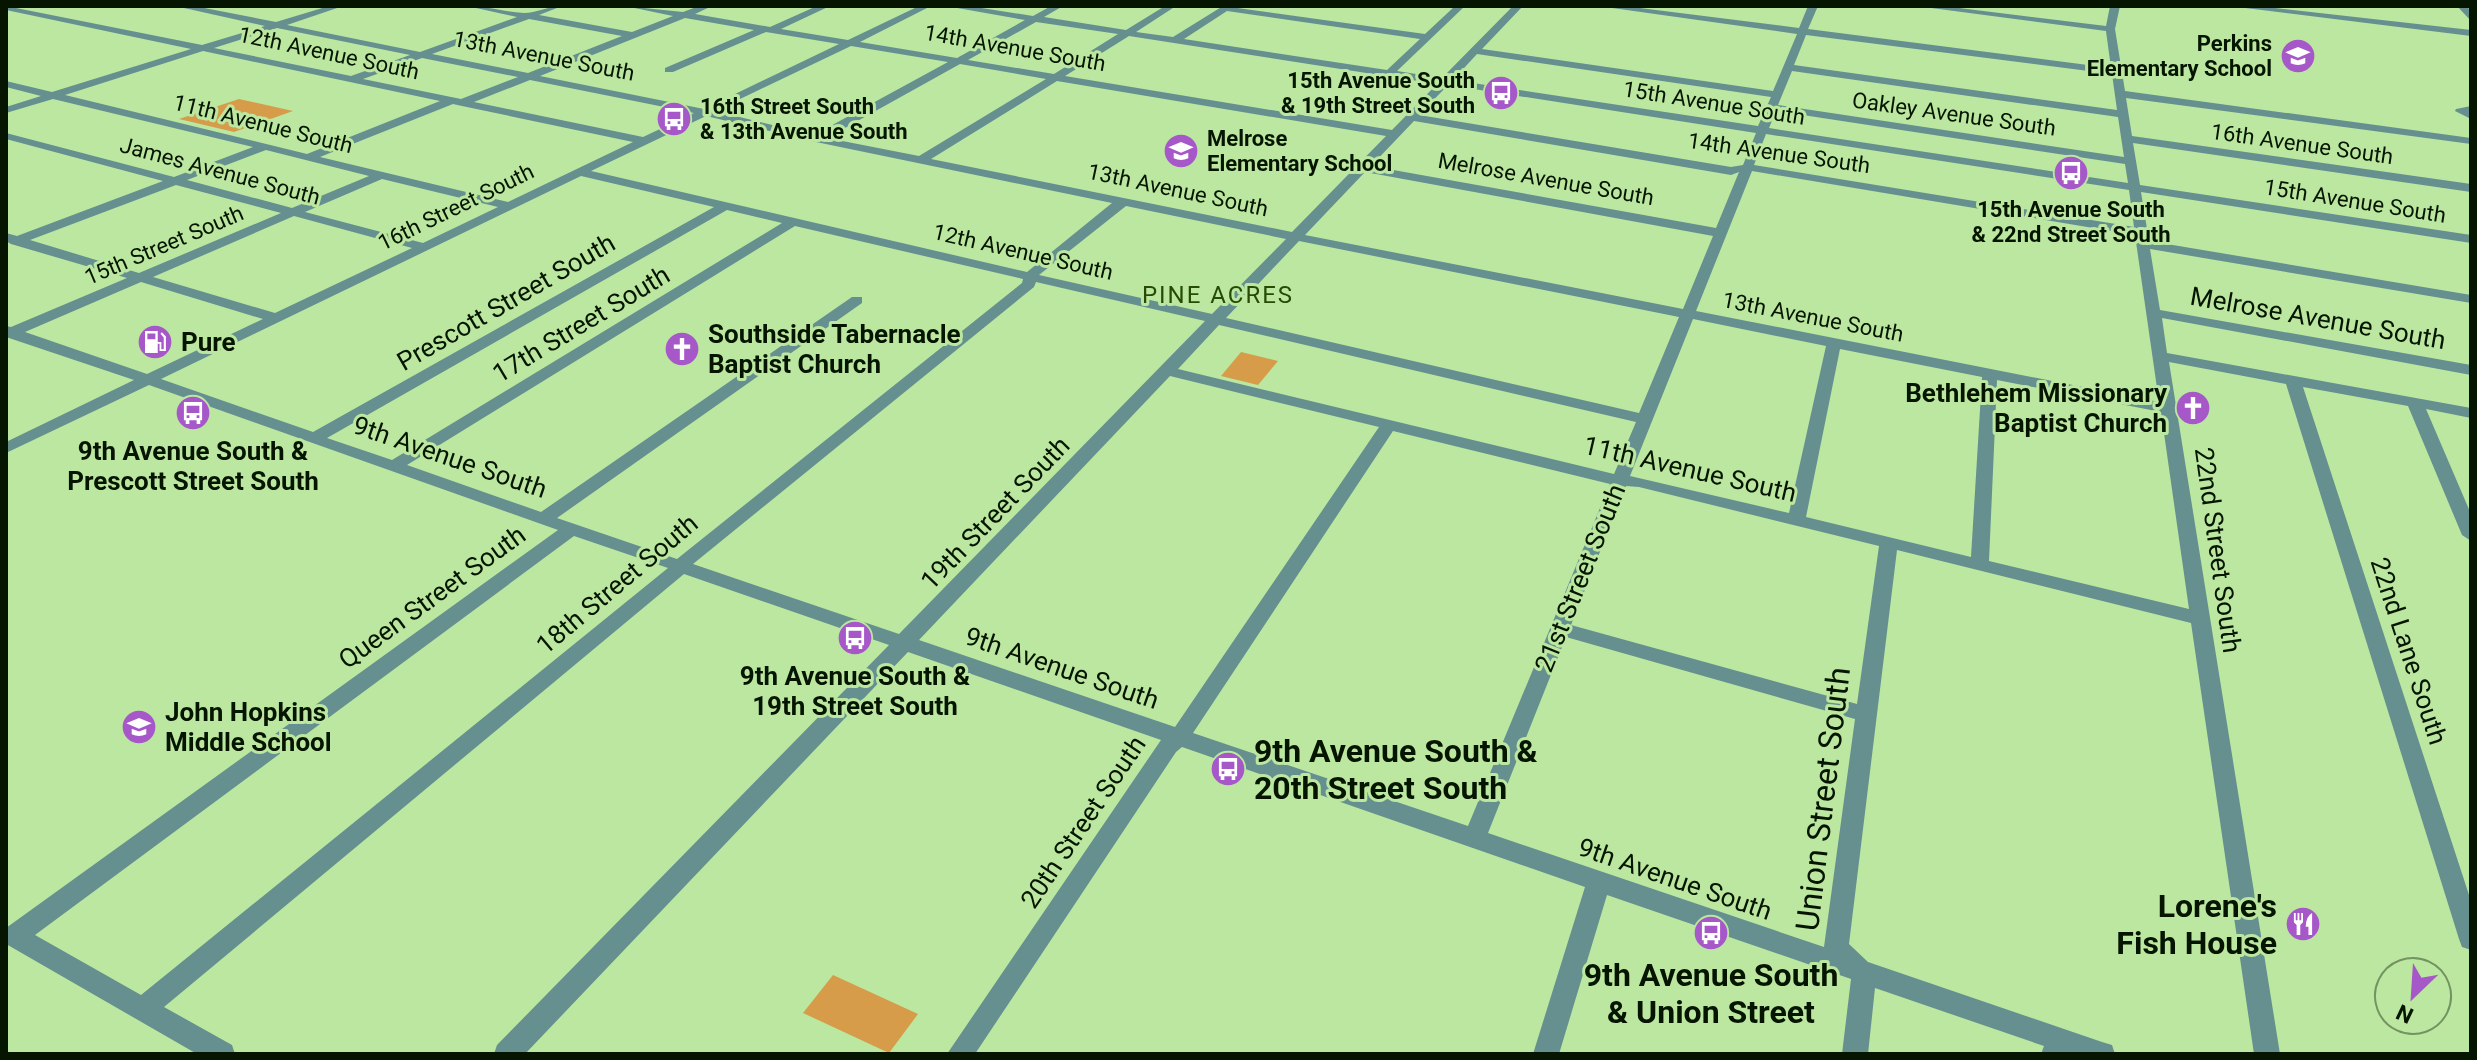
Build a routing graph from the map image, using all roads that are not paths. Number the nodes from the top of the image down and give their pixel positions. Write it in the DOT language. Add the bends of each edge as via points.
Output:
graph roads {
  1 [pos="180,6"];
  2 [pos="338,6"];
  3 [pos="472,6"];
  4 [pos="557,6"];
  5 [pos="630,6"];
  6 [pos="707,6"];
  7 [pos="825,6"];
  8 [pos="926,6"];
  9 [pos="951,6"];
  10 [pos="1058,6"];
  11 [pos="1171,6"];
  12 [pos="1456,6"];
  13 [pos="1518,6"];
  14 [pos="1603,6"];
  15 [pos="1813,6"];
  16 [pos="1921,6"];
  17 [pos="2115,6"];
  18 [pos="2234,6"];
  19 [pos="2462,6"];
  20 [pos="6,7"];
  21 [pos="1228,7"];
  22 [pos="1633,8"];
  23 [pos="2292,9"];
  24 [pos="26,11"];
  25 [pos="684,15"];
  26 [pos="6,16"];
  27 [pos="528,16"];
  28 [pos="2471,18"];
  29 [pos="1035,19"];
  30 [pos="277,25"];
  31 [pos="2110,29"];
  32 [pos="767,30"];
  33 [pos="1802,31"];
  34 [pos="1128,33"];
  35 [pos="2471,33"];
  36 [pos="633,35"];
  37 [pos="1427,37"];
  38 [pos="1175,40"];
  39 [pos="852,42"];
  40 [pos="203,49"];
  41 [pos="1477,51"];
  42 [pos="422,54"];
  43 [pos="959,60"];
  44 [pos="1788,67"];
  45 [pos="669,70"];
  46 [pos="2117,72"];
  47 [pos="1389,73"];
  48 [pos="529,76"];
  49 [pos="1055,77"];
  50 [pos="351,80"];
  51 [pos="1446,82"];
  52 [pos="6,84"];
  53 [pos="2120,94"];
  54 [pos="53,95"];
  55 [pos="1774,101"];
  56 [pos="457,102"];
  57 [pos="2471,109"];
  58 [pos="6,110"];
  59 [pos="705,112"];
  60 [pos="2123,114"];
  61 [pos="2471,116"];
  62 [pos="1411,117"];
  63 [pos="1762,130"];
  64 [pos="1394,134"];
  65 [pos="6,136"];
  66 [pos="816,139"];
  67 [pos="2127,139"];
  68 [pos="644,141"];
  69 [pos="2471,141"];
  70 [pos="264,147"];
  71 [pos="309,157"];
  72 [pos="921,160"];
  73 [pos="2130,161"];
  74 [pos="1747,167"];
  75 [pos="1363,168"];
  76 [pos="579,172"];
  77 [pos="381,175"];
  78 [pos="175,180"];
  79 [pos="2135,188"];
  80 [pos="2471,188"];
  81 [pos="1125,202"];
  82 [pos="509,206"];
  83 [pos="723,207"];
  84 [pos="295,211"];
  85 [pos="793,222"];
  86 [pos="1720,233"];
  87 [pos="1297,237"];
  88 [pos="2142,238"];
  89 [pos="2471,239"];
  90 [pos="10,241"];
  91 [pos="424,247"];
  92 [pos="1030,276"];
  93 [pos="139,278"];
  94 [pos="2471,299"];
  95 [pos="857,300"];
  96 [pos="2155,313"];
  97 [pos="1687,314"];
  98 [pos="276,318"];
  99 [pos="1217,319"];
  100 [pos="8,332"];
  101 [pos="1834,344"];
  102 [pos="2160,356"];
  103 [pos="2471,370"];
  104 [pos="1168,371"];
  105 [pos="1990,375"];
  106 [pos="148,380"];
  107 [pos="2293,380"];
  108 [pos="2415,403"];
  109 [pos="2169,409"];
  110 [pos="2471,413"];
  111 [pos="1645,419"];
  112 [pos="1389,424"];
  113 [pos="313,439"];
  114 [pos="6,448"];
  115 [pos="393,467"];
  116 [pos="1620,481"];
  117 [pos="2462,493"];
  118 [pos="543,519"];
  119 [pos="1797,519"];
  120 [pos="571,529"];
  121 [pos="2471,535"];
  122 [pos="1889,542"];
  123 [pos="1980,565"];
  124 [pos="682,566"];
  125 [pos="2199,618"];
  126 [pos="1560,629"];
  127 [pos="904,644"];
  128 [pos="1868,715"];
  129 [pos="1179,738"];
  130 [pos="1474,839"];
  131 [pos="1599,882"];
  132 [pos="2471,939"];
  133 [pos="1864,975"];
  134 [pos="142,1010"];
  135 [pos="2066,1050"];
  136 [pos="222,1054"];
  137 [pos="507,1054"];
  138 [pos="960,1054"];
  139 [pos="1546,1054"];
  140 [pos="1855,1054"];
  141 [pos="2102,1054"];
  142 [pos="2267,1054"];
  1 -- 30 [label="street, 13th Avenue South"];
  2 -- 30 [label="street"];
  3 -- 27 [label="street"];
  4 -- 27 [label="street"];
  5 -- 25 [label="street, 14th Avenue South"];
  6 -- 25 [label="street"];
  7 -- 32 [label="street"];
  8 -- 39 [label="street, 16th Street South"];
  9 -- 29 [label="street, 15th Avenue South"];
  10 -- 29 [label="street"];
  11 -- 34 [label="street"];
  12 -- 37 [label="street"];
  13 -- 41 [label="street, 19th Street South"];
  14 -- 22 [label="street"];
  15 -- 33 [label="street, 21st Street South"];
  16 -- 31 [label="street"];
  17 -- 31 [label="street, 22nd Street South"];
  18 -- 23 [label="street"];
  19 -- 28 [label="street"];
  20 -- 24 [label="street, 12th Avenue South"];
  21 -- 37 [label="street"];
  21 -- 38 [label="street"];
  22 -- 33 [label="street"];
  23 -- 35 [label="street"];
  24 -- 26 [label="street"];
  24 -- 40 [label="street, 12th Avenue South"];
  25 -- 32 [label="street, 14th Avenue South"];
  25 -- 36 [label="street"];
  27 -- 36 [label="street"];
  27 -- 42 [label="street"];
  29 -- 34 [label="street, 15th Avenue South"];
  29 -- 43 [label="street"];
  30 -- 40 [label="street"];
  30 -- 42 [label="street, 13th Avenue South"];
  31 -- 46 [label="street, 22nd Street South"];
  32 -- 39 [label="street, 14th Avenue South"];
  32 -- 45 [label="street"];
  33 -- 44 [label="street, 21st Street South"];
  33 -- 46 [label="street"];
  34 -- 38 [label="street, 15th Avenue South"];
  34 -- 49 [label="street"];
  36 -- 48 [label="street"];
  37 -- 47 [label="street"];
  38 -- 47 [label="street, 15th Avenue South"];
  39 -- 43 [label="street, 14th Avenue South"];
  39 -- 59 [label="street, 16th Street South"];
  40 -- 50 [label="street, 12th Avenue South"];
  40 -- 54 [label="street"];
  41 -- 51 [label="street, 19th Street South"];
  41 -- 55 [label="street"];
  42 -- 48 [label="street, 13th Avenue South"];
  42 -- 50 [label="street"];
  43 -- 49 [label="street, 14th Avenue South"];
  43 -- 66 [label="street"];
  44 -- 55 [label="street, 21st Street South"];
  44 -- 60 [label="street"];
  46 -- 53 [label="street, 22nd Street South"];
  47 -- 51 [label="street, 15th Avenue South"];
  48 -- 56 [label="street"];
  48 -- 59 [label="street, 13th Avenue South"];
  49 -- 64 [label="street, 14th Avenue South"];
  49 -- 72 [label="street"];
  50 -- 56 [label="street, 12th Avenue South"];
  51 -- 62 [label="street, 19th Street South"];
  51 -- 63 [label="street, 15th Avenue South"];
  52 -- 54 [label="street, 11th Avenue South"];
  53 -- 60 [label="street, 22nd Street South"];
  53 -- 69 [label="street"];
  54 -- 58 [label="street"];
  54 -- 70 [label="street, 11th Avenue South"];
  55 -- 63 [label="street, 21st Street South"];
  55 -- 73 [label="street, Oakley Avenue South"];
  56 -- 68 [label="street, 12th Avenue South"];
  56 -- 71 [label="street"];
  57 -- 61 [label="street" via="2460,111"];
  59 -- 66 [label="street, 13th Avenue South"];
  59 -- 68 [label="street, 16th Street South"];
  60 -- 67 [label="street, 22nd Street South"];
  62 -- 64 [label="street, 19th Street South"];
  62 -- 74 [label="street, 14th Avenue South" via="1731,171"];
  63 -- 74 [label="street, 21st Street South"];
  63 -- 79 [label="street, 15th Avenue South"];
  64 -- 75 [label="street, 19th Street South"];
  65 -- 78 [label="street, James Avenue South"];
  66 -- 72 [label="street, 13th Avenue South"];
  67 -- 73 [label="street, 22nd Street South"];
  67 -- 80 [label="street, 16th Avenue South"];
  68 -- 76 [label="street, 16th Street South"];
  70 -- 71 [label="street, 11th Avenue South"];
  70 -- 78 [label="street"];
  71 -- 77 [label="street, 11th Avenue South"];
  72 -- 81 [label="street, 13th Avenue South"];
  73 -- 79 [label="street, 22nd Street South"];
  74 -- 86 [label="street, 21st Street South"];
  74 -- 88 [label="street, 14th Avenue South"];
  75 -- 86 [label="street, Melrose Avenue South"];
  75 -- 87 [label="street, 19th Street South"];
  76 -- 82 [label="street, 16th Street South"];
  76 -- 83 [label="street, 12th Avenue South"];
  77 -- 82 [label="street, 11th Avenue South"];
  77 -- 84 [label="street, 15th Street South"];
  78 -- 84 [label="street, James Avenue South"];
  78 -- 90 [label="street"];
  79 -- 88 [label="street, 22nd Street South"];
  79 -- 89 [label="street, 15th Avenue South"];
  81 -- 87 [label="street, 13th Avenue South"];
  81 -- 92 [label="street, 18th Street South"];
  82 -- 91 [label="street, 16th Street South"];
  83 -- 85 [label="street, 12th Avenue South"];
  83 -- 113 [label="street, Prescott Street South"];
  84 -- 91 [label="street, James Avenue South"];
  84 -- 93 [label="street, 15th Street South"];
  85 -- 92 [label="street, 12th Avenue South"];
  85 -- 115 [label="street, 17th Street South"];
  86 -- 97 [label="street, 21st Street South"];
  87 -- 97 [label="street, 13th Avenue South"];
  87 -- 99 [label="street, 19th Street South"];
  88 -- 94 [label="street, 14th Avenue South"];
  88 -- 96 [label="street, 22nd Street South"];
  90 -- 93 [label="street"];
  91 -- 98 [label="street, 16th Street South"];
  92 -- 99 [label="street, 12th Avenue South"];
  92 -- 124 [label="street, 18th Street South" via="1029,284"];
  93 -- 98 [label="street"];
  93 -- 100 [label="street, 15th Street South"];
  95 -- 118 [label="street, Queen Street South"];
  96 -- 102 [label="street, 22nd Street South"];
  96 -- 103 [label="street, Melrose Avenue South"];
  97 -- 101 [label="street, 13th Avenue South"];
  97 -- 111 [label="street, 21st Street South"];
  98 -- 106 [label="street, 16th Street South"];
  99 -- 104 [label="street, 19th Street South"];
  99 -- 111 [label="street, 12th Avenue South"];
  100 -- 106 [label="street, 9th Avenue South"];
  101 -- 105 [label="street, 13th Avenue South"];
  101 -- 119 [label="street"];
  102 -- 107 [label="street"];
  102 -- 109 [label="street, 22nd Street South"];
  104 -- 112 [label="street, 11th Avenue South"];
  104 -- 127 [label="street, 19th Street South"];
  105 -- 109 [label="street, 13th Avenue South"];
  105 -- 123 [label="street"];
  106 -- 113 [label="street, 9th Avenue South"];
  106 -- 114 [label="street, 16th Street South"];
  107 -- 108 [label="street"];
  107 -- 132 [label="street, 22nd Lane South"];
  108 -- 110 [label="street"];
  108 -- 117 [label="street"];
  109 -- 125 [label="street, 22nd Street South"];
  111 -- 116 [label="street, 21st Street South"];
  112 -- 116 [label="street, 11th Avenue South"];
  112 -- 129 [label="street, 20th Street South"];
  113 -- 115 [label="street, 9th Avenue South"];
  115 -- 118 [label="street, 9th Avenue South"];
  116 -- 119 [label="street, 11th Avenue South"];
  116 -- 126 [label="street, 21st Street South"];
  117 -- 121 [label="street"];
  118 -- 120 [label="street, 9th Avenue South"];
  119 -- 122 [label="street, 11th Avenue South"];
  120 -- 124 [label="street, 9th Avenue South"];
  120 -- 134 [label="street, Queen Street South" via="15,936"];
  122 -- 123 [label="street, 11th Avenue South"];
  122 -- 128 [label="street, Union Street South"];
  123 -- 125 [label="street, 11th Avenue South"];
  124 -- 127 [label="street, 9th Avenue South"];
  124 -- 134 [label="street, 18th Street South"];
  125 -- 142 [label="street, 22nd Street South"];
  126 -- 128 [label="street"];
  126 -- 130 [label="street, 21st Street South"];
  127 -- 129 [label="street, 9th Avenue South"];
  127 -- 137 [label="street, 19th Street South"];
  128 -- 133 [label="street, Union Street South" via="1836,948"];
  129 -- 130 [label="street, 9th Avenue South"];
  129 -- 138 [label="street, 20th Street South" via="1168,746"];
  130 -- 131 [label="street, 9th Avenue South"];
  131 -- 133 [label="street, 9th Avenue South"];
  131 -- 139 [label="street"];
  133 -- 135 [label="street, 9th Avenue South"];
  133 -- 140 [label="street"];
  134 -- 136 [label="street"];
  135 -- 141 [label="street, 9th Avenue South"];
}
